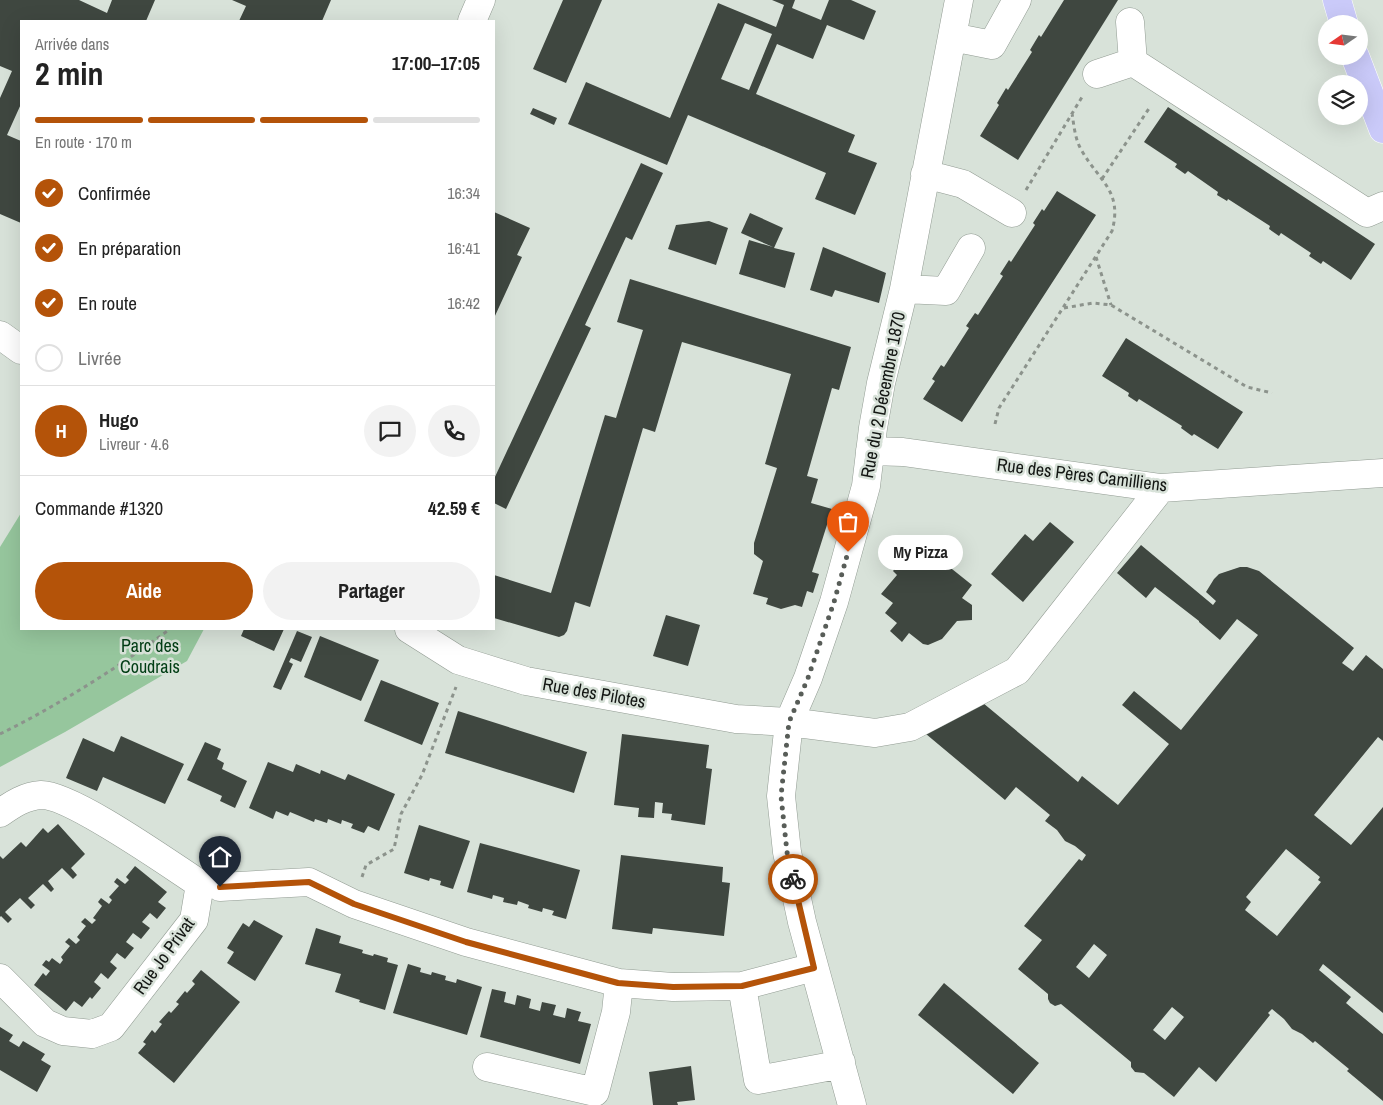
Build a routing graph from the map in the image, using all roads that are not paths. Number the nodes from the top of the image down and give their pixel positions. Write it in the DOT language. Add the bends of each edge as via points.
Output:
graph roads {
  1 [pos="481,0"];
  2 [pos="959,0"];
  3 [pos="1017,0"];
  4 [pos="1337,0"];
  5 [pos="1341,15"];
  6 [pos="472,20"];
  7 [pos="1130,22"];
  8 [pos="952,37"];
  9 [pos="1132,62"];
  10 [pos="1358,65"];
  11 [pos="1097,74"];
  12 [pos="1383,129"];
  13 [pos="925,174"];
  14 [pos="1383,206"];
  15 [pos="1012,213"];
  16 [pos="971,248"];
  17 [pos="904,289"];
  18 [pos="0,335"];
  19 [pos="20,349"];
  20 [pos="870,452"];
  21 [pos="1383,473"];
  22 [pos="1161,488"];
  23 [pos="411,630"];
  24 [pos="789,722"];
  25 [pos="0,813"];
  26 [pos="220,887"];
  27 [pos="814,968"];
  28 [pos="0,978"];
  29 [pos="618,983"];
  30 [pos="742,986"];
  31 [pos="841,1062"];
  32 [pos="487,1067"];
  33 [pos="852,1105"];
  1 -- 6 [label="street"];
  2 -- 8 [label="street, Rue du 2 Décembre 1870"];
  3 -- 8 [label="street" via="992,44"];
  4 -- 5 [label="main road"];
  7 -- 9 [label="street"];
  8 -- 13 [label="street, Rue du 2 Décembre 1870"];
  9 -- 11 [label="street"];
  9 -- 14 [label="street" via="1367,213"];
  10 -- 12 [label="main road"];
  13 -- 15 [label="street" via="963,184"];
  13 -- 17 [label="street, Rue du 2 Décembre 1870"];
  16 -- 17 [label="street" via="946,291"];
  17 -- 20 [label="street, Rue du 2 Décembre 1870" via="881,383"];
  18 -- 19 [label="street"];
  20 -- 22 [label="street, Rue des Pères Camilliens" via="903,452"];
  20 -- 24 [label="street, Rue du 2 Décembre 1870" via="866,486 834,602"];
  21 -- 22 [label="street, Rue des Pères Camilliens"];
  22 -- 24 [label="street, Rue des Pilotes" via="1017,672 910,727 875,733"];
  23 -- 24 [label="street, Rue des Pilotes" via="458,660 526,680 736,719"];
  24 -- 27 [label="street, Rue du 2 Décembre 1870" via="781,796 792,878"];
  25 -- 28 [label="street, Rue Jo Privat" via="18,801 43,795 72,804 200,884 194,920 111,1027 92,1034 63,1031 46,1023"];
  26 -- 29 [label="street" via="309,882 354,904 466,942"];
  27 -- 30 [label="street"];
  27 -- 31 [label="street, Rue du 2 Décembre 1870"];
  29 -- 30 [label="street" via="673,987"];
  29 -- 32 [label="street" via="616,1012 594,1092"];
  30 -- 31 [label="street" via="758,1080"];
  31 -- 33 [label="street, Rue du 2 Décembre 1870"];
}
